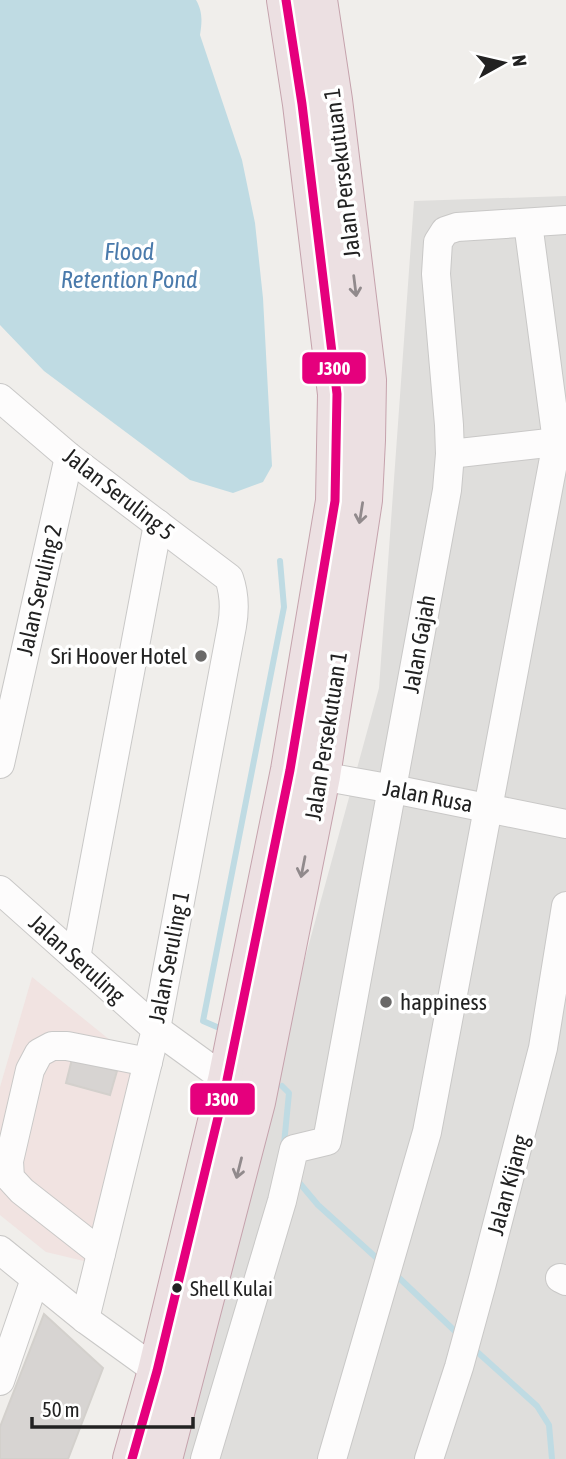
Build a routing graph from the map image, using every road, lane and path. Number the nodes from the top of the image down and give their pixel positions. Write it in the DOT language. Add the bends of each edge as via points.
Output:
graph roads {
  1 [pos="286,0"];
  2 [pos="318,0"];
  3 [pos="566,220"];
  4 [pos="528,223"];
  5 [pos="0,398"];
  6 [pos="562,441"];
  7 [pos="450,453"];
  8 [pos="69,457"];
  9 [pos="158,524"];
  10 [pos="234,591"];
  11 [pos="1,752"];
  12 [pos="305,773"];
  13 [pos="393,789"];
  14 [pos="488,808"];
  15 [pos="566,824"];
  16 [pos="0,890"];
  17 [pos="565,919"];
  18 [pos="76,958"];
  19 [pos="156,1029"];
  20 [pos="555,1051"];
  21 [pos="148,1062"];
  22 [pos="242,1091"];
  23 [pos="0,1250"];
  24 [pos="101,1253"];
  25 [pos="34,1279"];
  26 [pos="85,1319"];
  27 [pos="0,1381"];
  28 [pos="169,1382"];
  29 [pos="132,1459"];
  30 [pos="163,1459"];
  31 [pos="205,1459"];
  32 [pos="332,1459"];
  33 [pos="429,1459"];
  1 -- 12 [label="highway, Jalan Persekutuan 1" via="337,394 335,501"];
  2 -- 12 [label="highway, Jalan Persekutuan 1, one-way" via="367,380 366,440 363,500"];
  3 -- 4 [label="street, Jalan Gajah"];
  4 -- 6 [label="street"];
  4 -- 7 [label="street, Jalan Gajah" via="457,227 445,231 439,242 436,274"];
  5 -- 8 [label="street, Jalan Seruling 5"];
  6 -- 7 [label="street"];
  6 -- 14 [label="street"];
  7 -- 13 [label="street, Jalan Gajah"];
  8 -- 9 [label="street, Jalan Seruling 5"];
  8 -- 11 [label="street, Jalan Seruling 2"];
  9 -- 10 [label="street, Jalan Seruling 5" via="229,579"];
  9 -- 18 [label="street"];
  10 -- 19 [label="street, Jalan Seruling 1" via="232,626"];
  12 -- 13 [label="street, Jalan Rusa"];
  12 -- 22 [label="highway, Jalan Persekutuan 1"];
  13 -- 14 [label="street, Jalan Rusa"];
  13 -- 31 [label="street, Jalan Gajah" via="327,1141 294,1149"];
  14 -- 15 [label="street, Jalan Rusa"];
  14 -- 32 [label="street" via="429,1122"];
  16 -- 18 [label="street, Jalan Seruling"];
  17 -- 20 [label="street, Jalan Kijang"];
  18 -- 19 [label="street, Jalan Seruling"];
  19 -- 21 [label="street, Jalan Seruling 1"];
  19 -- 22 [label="street, Jalan Seruling"];
  20 -- 33 [label="street, Jalan Kijang"];
  21 -- 24 [label="street, Jalan Seruling 1"];
  21 -- 24 [label="street" via="52,1046 39,1053 30,1070 9,1161 10,1178"];
  22 -- 28 [label="highway, Jalan Persekutuan 1"];
  23 -- 25 [label="street"];
  24 -- 26 [label="street, Jalan Seruling 1"];
  25 -- 26 [label="street"];
  25 -- 27 [label="street"];
  26 -- 28 [label="street"];
  28 -- 29 [label="highway, Jalan Persekutuan 1"];
  28 -- 30 [label="highway, Jalan Persekutuan 1"];
}
